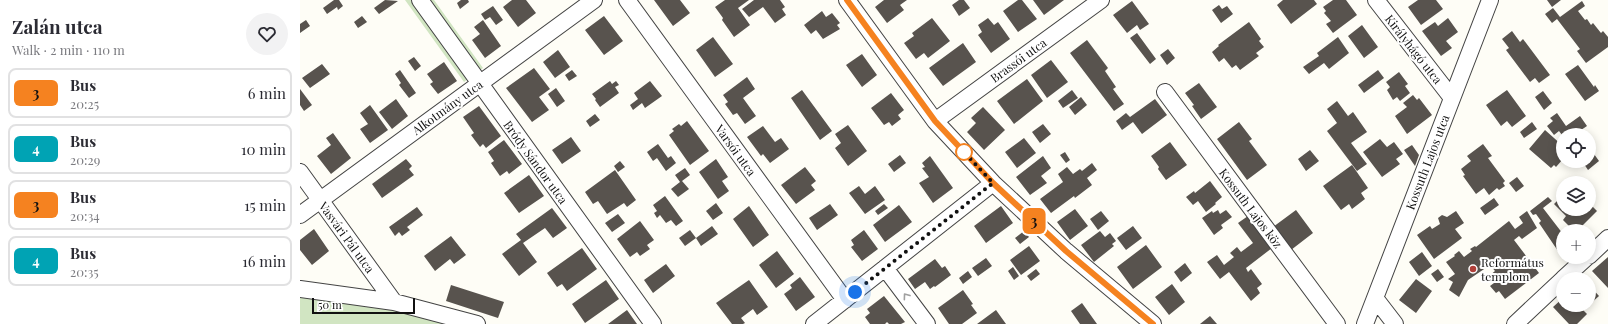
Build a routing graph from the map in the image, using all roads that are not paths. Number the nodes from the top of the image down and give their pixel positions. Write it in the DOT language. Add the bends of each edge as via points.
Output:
graph roads {
  1 [pos="420,0"];
  2 [pos="594,0"];
  3 [pos="627,0"];
  4 [pos="847,0"];
  5 [pos="1101,0"];
  6 [pos="1376,0"];
  7 [pos="1490,0"];
  8 [pos="480,83"];
  9 [pos="1165,92"];
  10 [pos="1452,98"];
  11 [pos="935,121"];
  12 [pos="300,172"];
  13 [pos="993,183"];
  14 [pos="320,200"];
  15 [pos="300,214"];
  16 [pos="1608,238"];
  17 [pos="1596,249"];
  18 [pos="1579,264"];
  19 [pos="885,268"];
  20 [pos="1571,272"];
  21 [pos="1556,285"];
  22 [pos="300,289"];
  23 [pos="1375,298"];
  24 [pos="845,300"];
  25 [pos="394,302"];
  26 [pos="477,324"];
  27 [pos="653,324"];
  28 [pos="814,324"];
  29 [pos="927,324"];
  30 [pos="1153,324"];
  31 [pos="1337,324"];
  32 [pos="1364,324"];
  33 [pos="1396,324"];
  34 [pos="1514,324"];
  1 -- 8 [label="street, Bródy Sándor utca"];
  2 -- 8 [label="street, Alkotmány utca"];
  3 -- 24 [label="street, Varsói utca"];
  4 -- 11 [label="street"];
  5 -- 11 [label="street, Brassói utca"];
  6 -- 10 [label="street, Királyhágó utca"];
  7 -- 10 [label="street, Kossuth Lajos utca"];
  8 -- 14 [label="street, Alkotmány utca"];
  8 -- 27 [label="street, Bródy Sándor utca"];
  9 -- 31 [label="street, Kossuth Lajos köz"];
  10 -- 23 [label="street, Kossuth Lajos utca"];
  11 -- 13 [label="street"];
  12 -- 14 [label="street, Vasvári Pál utca"];
  13 -- 19 [label="street"];
  13 -- 30 [label="street" via="1066,251"];
  14 -- 15 [label="street, Alkotmány utca"];
  14 -- 25 [label="street, Vasvári Pál utca"];
  16 -- 17 [label="street"];
  18 -- 20 [label="street"];
  19 -- 24 [label="street"];
  29 -- 19 [label="street, one-way"];
  21 -- 34 [label="street"];
  22 -- 25 [label="street"];
  23 -- 32 [label="street, Kossuth Lajos utca"];
  23 -- 33 [label="street"];
  24 -- 28 [label="street"];
  25 -- 26 [label="street"];
}
